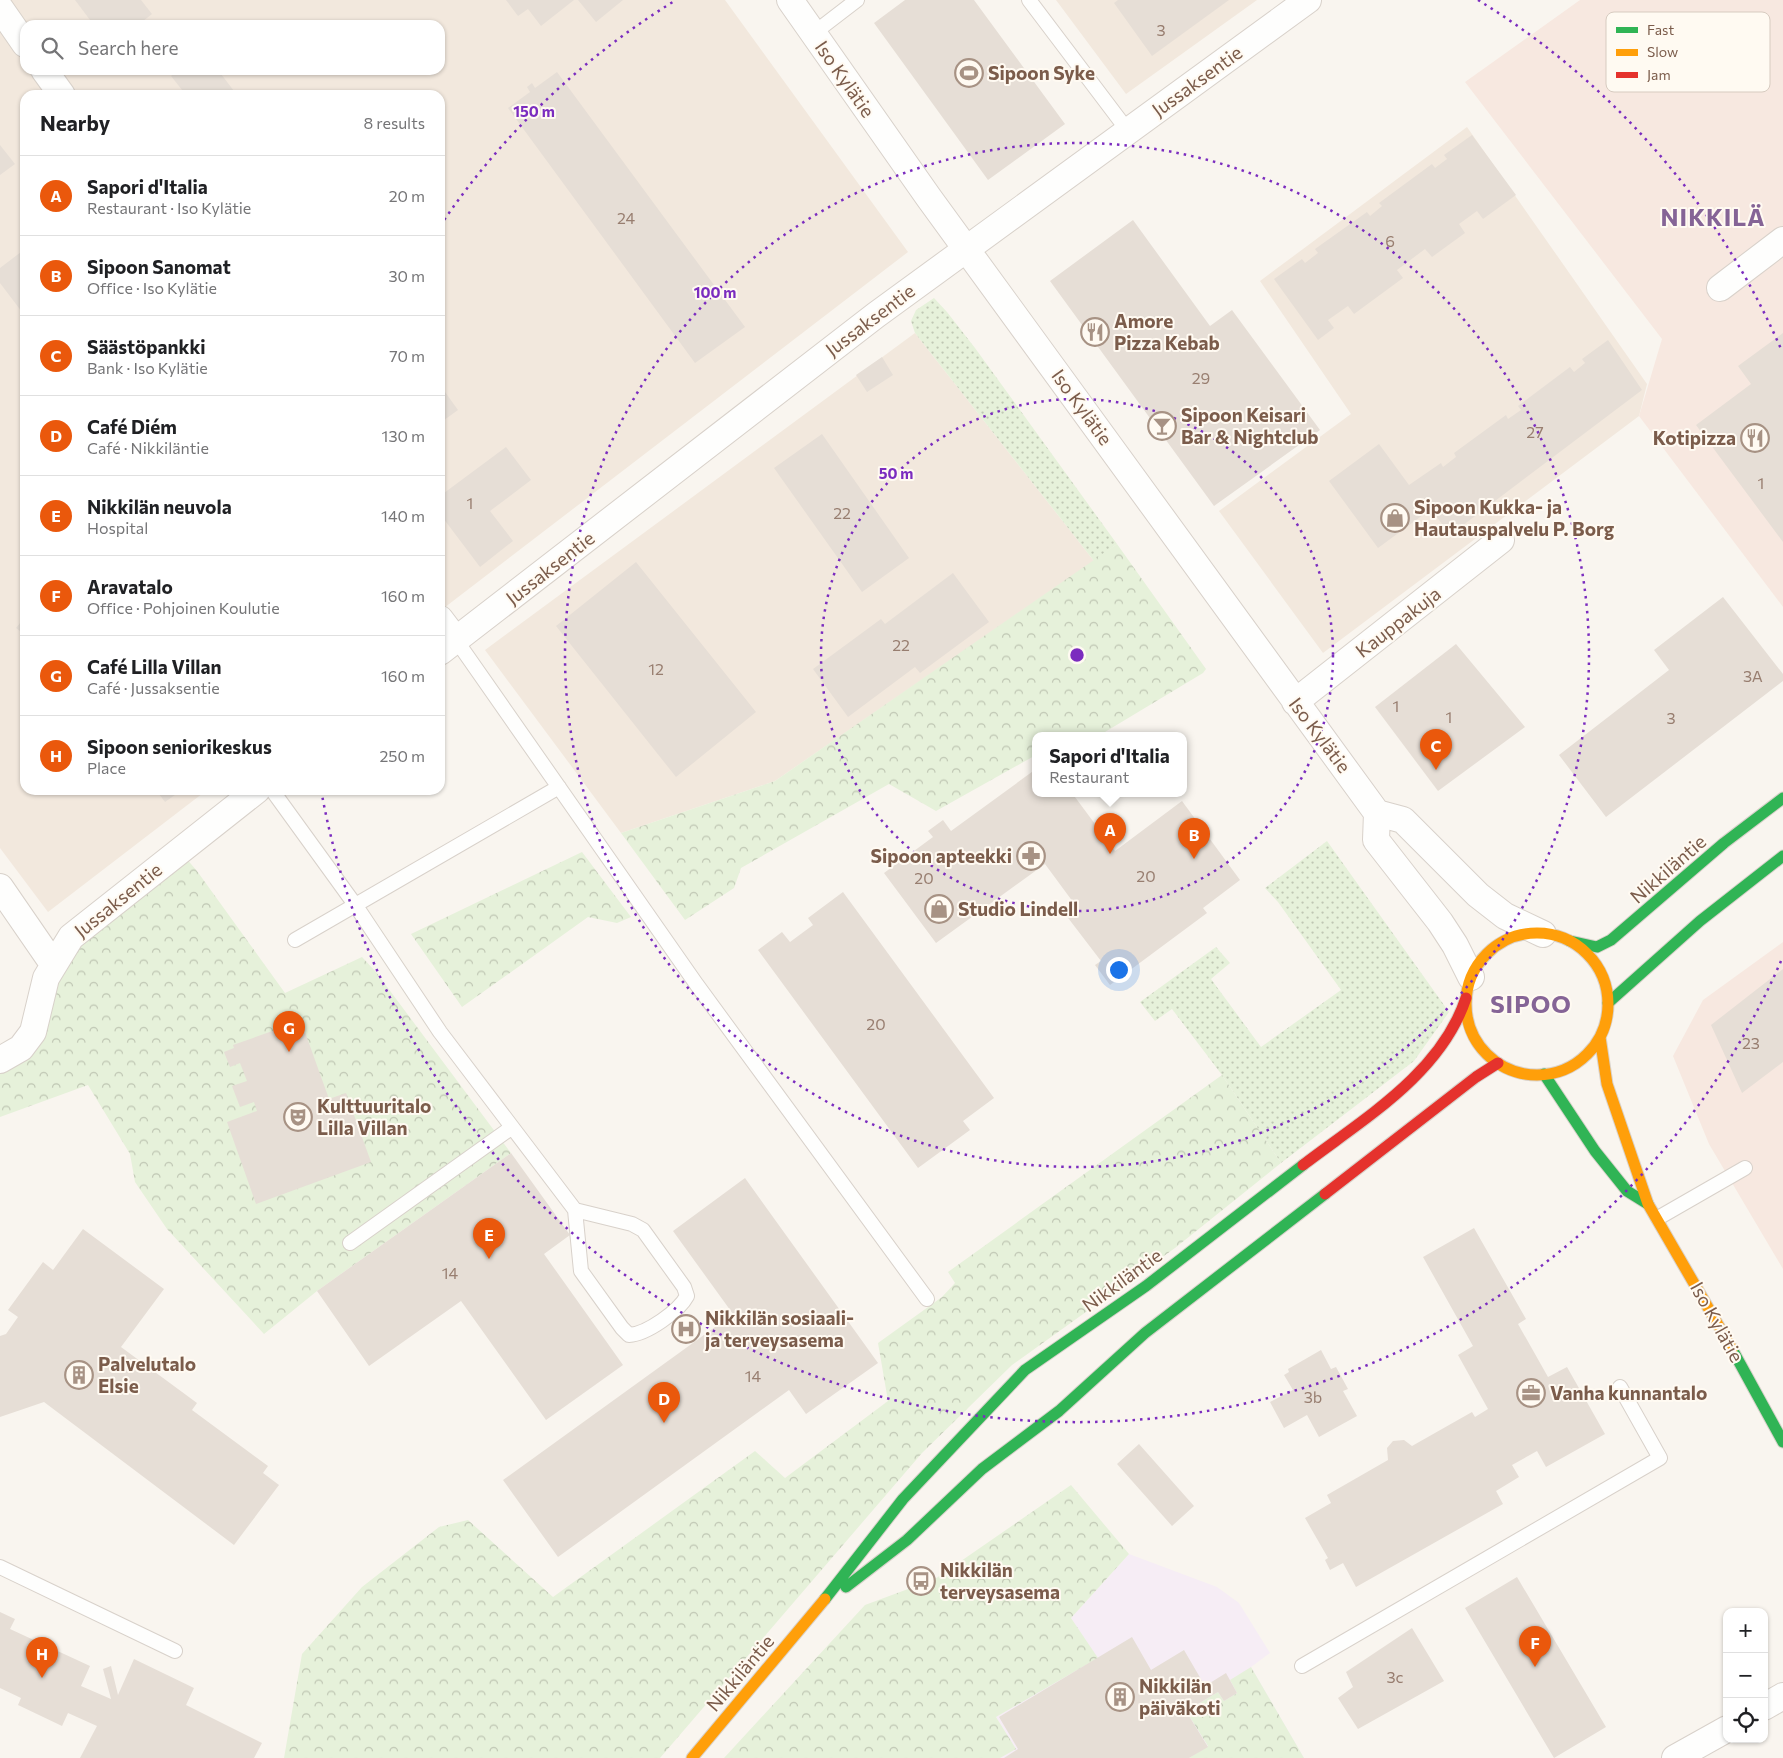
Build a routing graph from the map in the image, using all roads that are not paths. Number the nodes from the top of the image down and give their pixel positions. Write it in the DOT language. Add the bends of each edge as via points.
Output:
graph roads {
  1 [pos="790,0"];
  2 [pos="857,0"];
  3 [pos="1029,0"];
  4 [pos="1308,0"];
  5 [pos="0,8"];
  6 [pos="814,33"];
  7 [pos="20,37"];
  8 [pos="48,75"];
  9 [pos="58,90"];
  10 [pos="1128,131"];
  11 [pos="1783,240"];
  12 [pos="966,248"];
  13 [pos="1720,288"];
  14 [pos="1501,540"];
  15 [pos="448,646"];
  16 [pos="1295,702"];
  17 [pos="560,787"];
  18 [pos="250,795"];
  19 [pos="276,795"];
  20 [pos="1783,798"];
  21 [pos="1377,812"];
  22 [pos="1783,856"];
  23 [pos="0,887"];
  24 [pos="356,906"];
  25 [pos="1543,934"];
  26 [pos="295,940"];
  27 [pos="1570,941"];
  28 [pos="53,964"];
  29 [pos="1469,988"];
  30 [pos="1608,1003"];
  31 [pos="1600,1037"];
  32 [pos="0,1060"];
  33 [pos="1498,1063"];
  34 [pos="1544,1074"];
  35 [pos="511,1128"];
  36 [pos="1745,1168"];
  37 [pos="1648,1204"];
  38 [pos="575,1210"];
  39 [pos="1658,1218"];
  40 [pos="350,1243"];
  41 [pos="928,1299"];
  42 [pos="1620,1387"];
  43 [pos="1783,1442"];
  44 [pos="0,1567"];
  45 [pos="816,1611"];
  46 [pos="175,1651"];
  47 [pos="1302,1666"];
  48 [pos="1783,1696"];
  49 [pos="1768,1705"];
  50 [pos="1723,1730"];
  51 [pos="692,1758"];
  52 [pos="1676,1758"];
  1 -- 6 [label="street, Iso Kylätie"];
  2 -- 6 [label="lane"];
  3 -- 10 [label="lane"];
  4 -- 10 [label="street, Jussaksentie"];
  5 -- 7 [label="street"];
  6 -- 12 [label="street, Iso Kylätie"];
  8 -- 9 [label="street"];
  10 -- 12 [label="street, Jussaksentie"];
  11 -- 13 [label="street"];
  12 -- 15 [label="street, Jussaksentie"];
  12 -- 16 [label="street, Iso Kylätie"];
  14 -- 16 [label="street, Kauppakuja"];
  15 -- 17 [label="lane"];
  16 -- 21 [label="street, Iso Kylätie"];
  17 -- 24 [label="lane"];
  17 -- 41 [label="lane" via="697,985"];
  18 -- 28 [label="street, Jussaksentie" via="70,937"];
  19 -- 24 [label="lane"];
  20 -- 27 [label="street, Nikkiläntie" via="1724,842 1611,940 1597,947"];
  21 -- 25 [label="street" via="1403,820 1478,895 1505,916"];
  21 -- 29 [label="street" via="1376,840 1450,937"];
  22 -- 30 [label="street" via="1700,920"];
  23 -- 28 [label="street"];
  24 -- 26 [label="lane"];
  24 -- 35 [label="lane" via="440,1032"];
  25 -- 27 [label="street"];
  25 -- 29 [label="street" via="1522,934 1497,945 1477,965"];
  27 -- 30 [label="street" via="1595,964 1602,976"];
  28 -- 32 [label="street, Jussaksentie" via="46,978 33,1032 21,1048"];
  29 -- 33 [label="street" via="1467,1018 1472,1032 1478,1044"];
  29 -- 45 [label="street, Nikkiläntie" via="1455,1027 1416,1075 1383,1104 1146,1286 1025,1370 903,1499"];
  30 -- 31 [label="street"];
  31 -- 34 [label="street" via="1582,1058 1570,1066"];
  31 -- 37 [label="street, Iso Kylätie" via="1607,1084"];
  33 -- 34 [label="street" via="1524,1074"];
  33 -- 45 [label="street, Nikkiläntie" via="1145,1333 1058,1411 982,1469 907,1540"];
  34 -- 37 [label="street, Iso Kylätie" via="1627,1191"];
  35 -- 38 [label="lane"];
  35 -- 40 [label="lane"];
  36 -- 39 [label="lane"];
  37 -- 39 [label="street, Iso Kylätie"];
  38 -- 38 [label="lane" via="581,1271 629,1335 640,1334 682,1306 687,1296 684,1287 643,1230 632,1224"];
  39 -- 43 [label="street, Iso Kylätie"];
  42 -- 47 [label="lane" via="1660,1458"];
  44 -- 46 [label="lane"];
  45 -- 51 [label="street, Nikkiläntie"];
  48 -- 49 [label="street"];
  50 -- 52 [label="street"];
}
